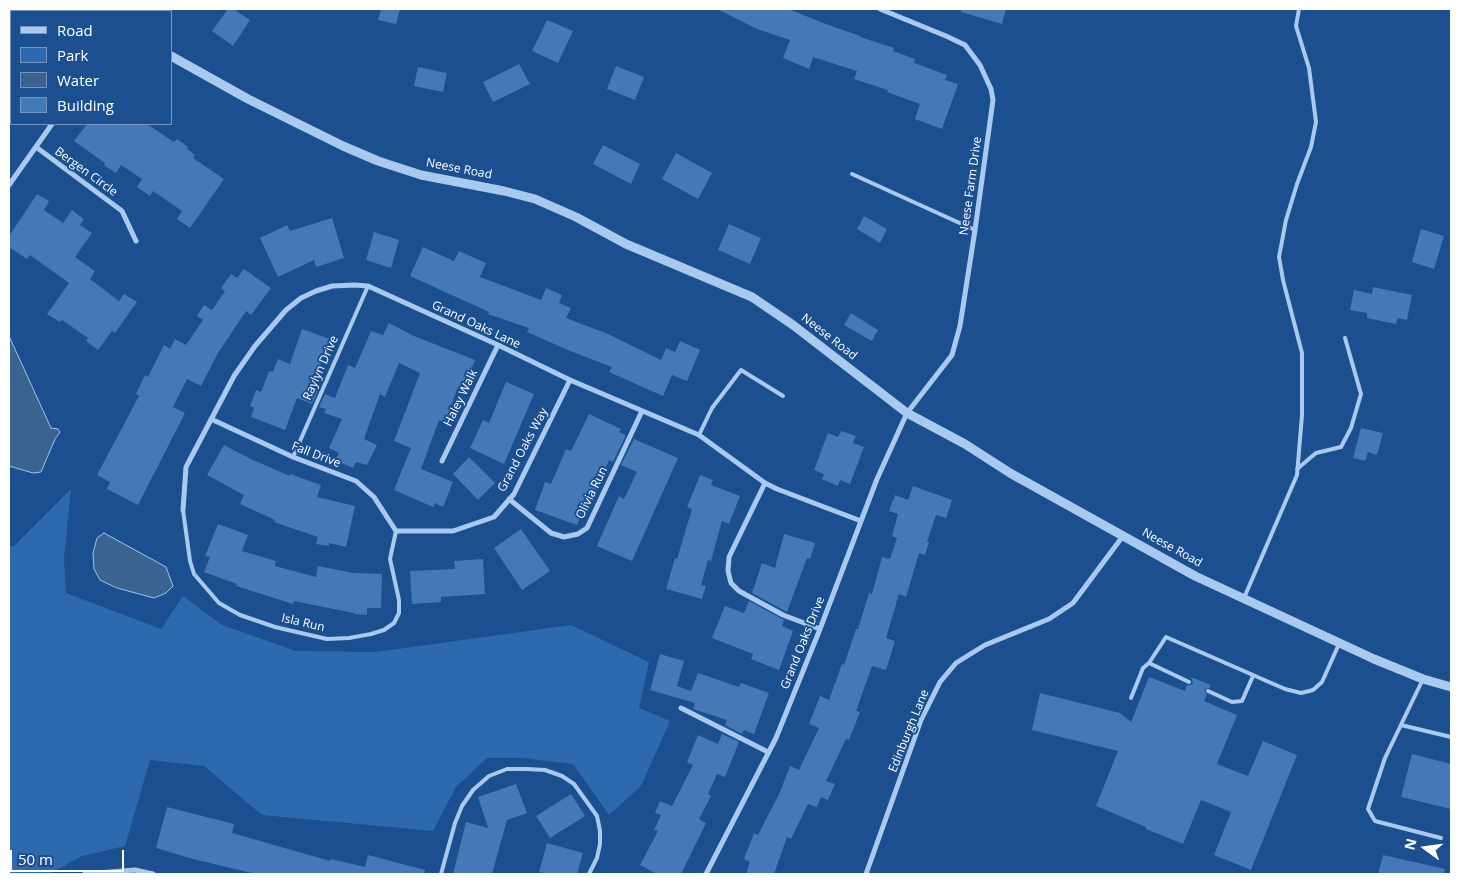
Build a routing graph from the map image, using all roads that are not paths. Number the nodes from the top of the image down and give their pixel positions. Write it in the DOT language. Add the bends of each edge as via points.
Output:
graph roads {
  1 [pos="880,9"];
  2 [pos="903,9"];
  3 [pos="1299,9"];
  4 [pos="900,16"];
  5 [pos="172,57"];
  6 [pos="51,125"];
  7 [pos="36,147"];
  8 [pos="852,174"];
  9 [pos="9,185"];
  10 [pos="975,230"];
  11 [pos="136,242"];
  12 [pos="368,286"];
  13 [pos="1345,338"];
  14 [pos="498,345"];
  15 [pos="570,380"];
  16 [pos="783,396"];
  17 [pos="642,411"];
  18 [pos="907,413"];
  19 [pos="211,419"];
  20 [pos="699,435"];
  21 [pos="292,457"];
  22 [pos="442,461"];
  23 [pos="1298,469"];
  24 [pos="765,483"];
  25 [pos="509,499"];
  26 [pos="183,510"];
  27 [pos="861,521"];
  28 [pos="396,531"];
  29 [pos="1123,535"];
  30 [pos="1243,600"];
  31 [pos="820,629"];
  32 [pos="1339,644"];
  33 [pos="1148,664"];
  34 [pos="1253,676"];
  35 [pos="1423,678"];
  36 [pos="1189,682"];
  37 [pos="1451,687"];
  38 [pos="1208,691"];
  39 [pos="1131,698"];
  40 [pos="681,708"];
  41 [pos="1401,725"];
  42 [pos="1451,737"];
  43 [pos="768,752"];
  44 [pos="1441,838"];
  45 [pos="85,874"];
  46 [pos="153,874"];
  47 [pos="440,874"];
  48 [pos="589,874"];
  49 [pos="706,874"];
  50 [pos="866,874"];
  1 -- 4 [label="street, Neese Farm Drive"];
  2 -- 4 [label="street"];
  3 -- 23 [label="lane" via="1296,26 1309,68 1316,122 1311,147 1286,220 1279,257 1302,353"];
  4 -- 10 [label="street, Neese Farm Drive" via="964,45 988,79 993,100"];
  5 -- 18 [label="street, Neese Road" via="248,99 378,161 421,175 535,199 626,244 752,297"];
  6 -- 7 [label="street"];
  7 -- 9 [label="street"];
  7 -- 11 [label="street, Bergen Circle" via="122,210"];
  8 -- 10 [label="lane"];
  10 -- 18 [label="street, Neese Farm Drive" via="952,355"];
  12 -- 14 [label="street, Grand Oaks Lane"];
  12 -- 19 [label="street, Grand Oaks Lane" via="332,286 301,298 286,310 234,376"];
  12 -- 21 [label="lane, Raylyn Drive"];
  13 -- 23 [label="lane" via="1361,394 1351,428 1341,447 1316,453"];
  14 -- 15 [label="street, Grand Oaks Lane"];
  14 -- 22 [label="street, Haley Walk"];
  15 -- 17 [label="street, Grand Oaks Lane"];
  15 -- 25 [label="street, Grand Oaks Way"];
  16 -- 20 [label="lane" via="741,370 712,408"];
  17 -- 20 [label="street, Grand Oaks Lane"];
  17 -- 25 [label="street, Olivia Run" via="587,528 578,534 564,537 551,533"];
  18 -- 27 [label="street, Grand Oaks Drive" via="876,478"];
  18 -- 29 [label="street, Neese Road"];
  19 -- 21 [label="street, Fall Drive"];
  19 -- 26 [label="street, Grand Oaks Lane" via="186,467"];
  20 -- 24 [label="street, Grand Oaks Lane"];
  21 -- 28 [label="street, Fall Drive" via="356,481 374,497"];
  23 -- 30 [label="lane"];
  24 -- 27 [label="street, Grand Oaks Lane"];
  24 -- 31 [label="street" via="729,557 731,583 739,591 783,615"];
  25 -- 28 [label="street, Grand Oaks Way" via="494,517 453,530"];
  26 -- 28 [label="lane, Isla Run" via="194,574 218,603 274,627 327,639 371,634 394,623 399,613 399,600 390,559"];
  27 -- 31 [label="street, Grand Oaks Drive"];
  29 -- 30 [label="street, Neese Road"];
  29 -- 50 [label="street, Edinburgh Lane" via="1073,603 1049,619 985,645 956,663 940,682 921,720"];
  30 -- 32 [label="street, Neese Road"];
  31 -- 43 [label="street, Grand Oaks Drive"];
  32 -- 34 [label="lane" via="1322,682 1313,690 1301,693"];
  32 -- 35 [label="street, Neese Road"];
  33 -- 34 [label="lane" via="1166,637"];
  33 -- 36 [label="lane"];
  33 -- 39 [label="lane" via="1143,668"];
  34 -- 38 [label="lane" via="1242,701 1232,702"];
  35 -- 37 [label="street, Neese Road"];
  35 -- 41 [label="lane"];
  40 -- 43 [label="street"];
  41 -- 42 [label="lane"];
  41 -- 44 [label="lane" via="1385,758 1368,810 1375,821"];
  43 -- 49 [label="street, Grand Oaks Drive"];
  45 -- 46 [label="street" via="135,870"];
  47 -- 48 [label="lane" via="455,823 473,790 489,776 507,769 527,769 545,770 562,776 574,784 588,802 600,831 597,858"];
}
